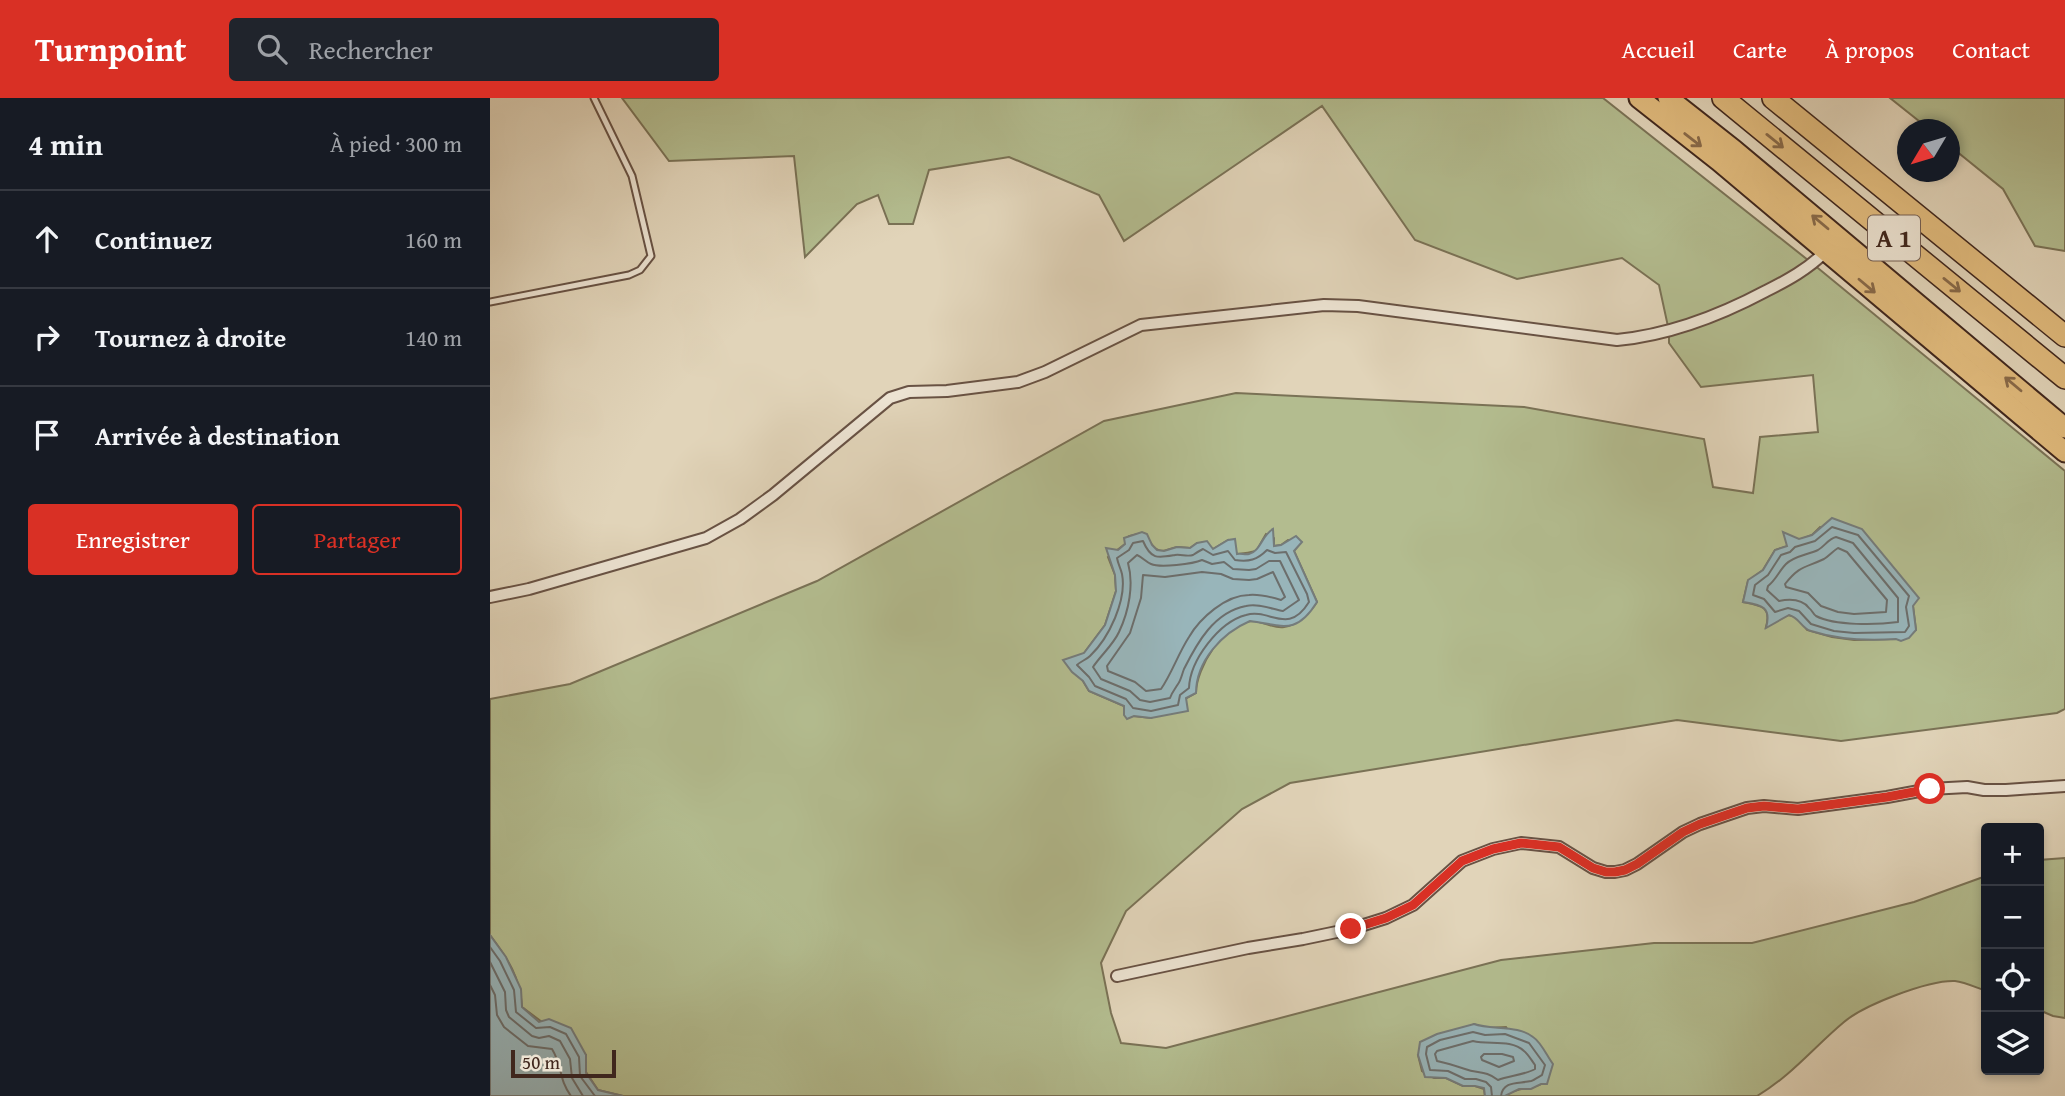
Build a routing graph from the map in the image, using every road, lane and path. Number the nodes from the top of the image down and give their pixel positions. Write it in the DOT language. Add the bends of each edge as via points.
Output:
graph roads {
  1 [pos="594,98"];
  2 [pos="1639,98"];
  3 [pos="1668,98"];
  4 [pos="1723,98"];
  5 [pos="1773,98"];
  6 [pos="1825,252"];
  7 [pos="490,302"];
  8 [pos="2065,336"];
  9 [pos="2065,378"];
  10 [pos="2065,428"];
  11 [pos="2065,452"];
  12 [pos="490,597"];
  13 [pos="2065,786"];
  14 [pos="1117,976"];
  1 -- 7 [label="lane" via="632,176 651,256 629,275"];
  2 -- 6 [label="highway, one-way"];
  10 -- 3 [label="highway, one-way"];
  4 -- 9 [label="highway, A 1, one-way"];
  5 -- 8 [label="highway, A 1"];
  6 -- 11 [label="highway, one-way"];
  6 -- 12 [label="street" via="1796,276 1741,305 1682,328 1616,340 1324,304 1141,325 1017,382 909,392 890,398 773,495 706,538"];
  13 -- 14 [label="street" via="1930,789 1798,809 1747,808 1683,832 1637,864 1615,872 1593,868 1559,847 1521,843 1462,861 1413,905 1386,918"];
}
